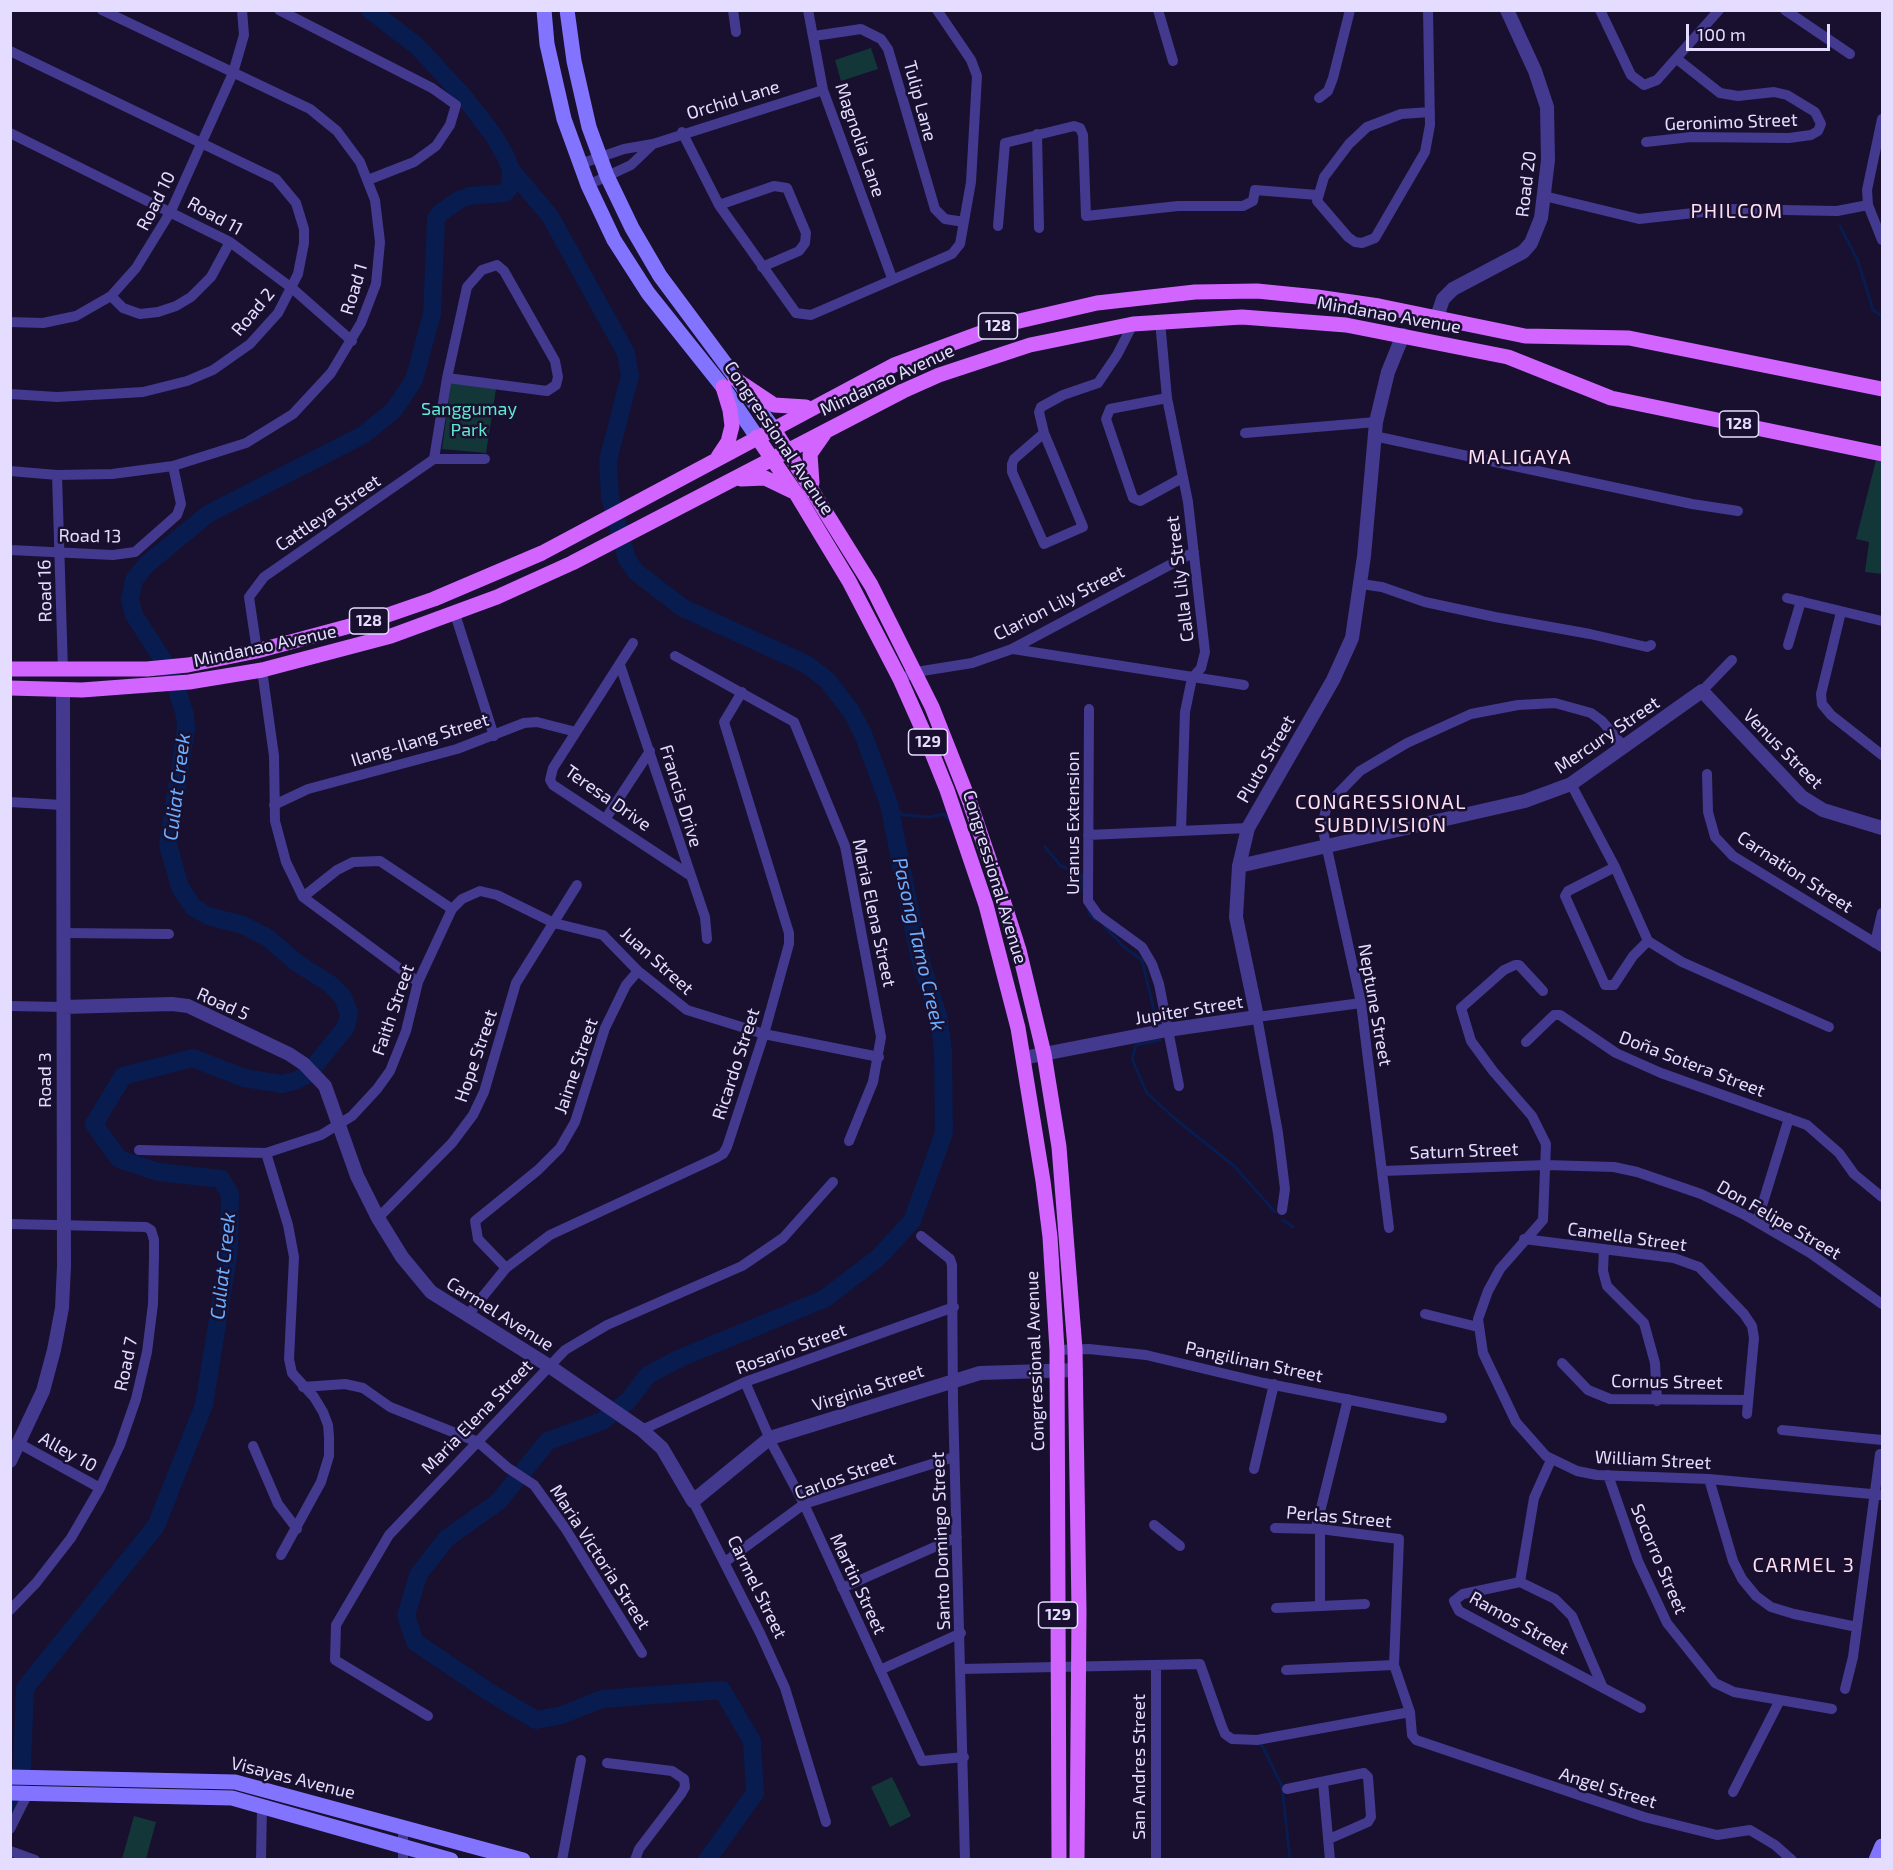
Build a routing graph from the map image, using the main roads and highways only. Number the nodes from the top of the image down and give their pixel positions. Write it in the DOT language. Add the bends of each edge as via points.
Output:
graph roads {
  1 [pos="544,10"];
  2 [pos="567,10"];
  3 [pos="1195,292"];
  4 [pos="1196,318"];
  5 [pos="729,383"];
  6 [pos="1882,389"];
  7 [pos="815,406"];
  8 [pos="833,427"];
  9 [pos="773,428"];
  10 [pos="757,437"];
  11 [pos="789,450"];
  12 [pos="1882,453"];
  13 [pos="717,458"];
  14 [pos="772,459"];
  15 [pos="729,482"];
  16 [pos="815,491"];
  17 [pos="797,495"];
  18 [pos="491,576"];
  19 [pos="497,597"];
  20 [pos="10,669"];
  21 [pos="10,688"];
  22 [pos="12,1777"];
  23 [pos="10,1793"];
  24 [pos="1882,1846"];
  25 [pos="403,1852"];
  26 [pos="451,1860"];
  27 [pos="523,1860"];
  28 [pos="1059,1860"];
  29 [pos="1077,1860"];
  30 [pos="1876,1860"];
  1 -- 5 [label="main road, Congressional Avenue / 129" via="556,94 588,185 614,240 648,293"];
  2 -- 5 [label="main road, Congressional Avenue / 129" via="579,84 607,176 660,276"];
  3 -- 4 [label="main road"];
  3 -- 6 [label="main road, Mindanao Avenue / 128" via="1257,291 1317,297 1537,338 1629,338"];
  3 -- 7 [label="main road, Mindanao Avenue / 128" via="1097,303 1002,325 894,365"];
  4 -- 8 [label="main road, Mindanao Avenue / 128" via="1132,324 1039,342 967,364"];
  4 -- 12 [label="main road, Mindanao Avenue / 128" via="1288,319 1404,335 1519,360 1598,395"];
  5 -- 7 [label="main road" via="774,405"];
  5 -- 9 [label="main road, Congressional Avenue / 129"];
  5 -- 10 [label="main road, Congressional Avenue / 129"];
  5 -- 13 [label="main road" via="732,426 728,442"];
  7 -- 9 [label="main road, Mindanao Avenue / 128"];
  8 -- 11 [label="main road, Mindanao Avenue / 128"];
  8 -- 16 [label="main road" via="810,454"];
  9 -- 10 [label="main road, Mindanao Avenue / 128"];
  9 -- 11 [label="main road, Congressional Avenue / 129"];
  10 -- 13 [label="main road, Mindanao Avenue / 128"];
  10 -- 14 [label="main road, Congressional Avenue / 129"];
  11 -- 14 [label="main road, Mindanao Avenue / 128"];
  11 -- 16 [label="main road, Congressional Avenue / 129"];
  13 -- 18 [label="main road, Mindanao Avenue / 128"];
  14 -- 15 [label="main road, Mindanao Avenue / 128"];
  14 -- 17 [label="main road, Congressional Avenue / 129"];
  15 -- 17 [label="main road" via="765,478"];
  15 -- 19 [label="main road, Mindanao Avenue / 128" via="609,545"];
  16 -- 29 [label="main road, Congressional Avenue / 129" via="871,585 950,749 1019,950 1044,1054 1059,1147 1076,1370"];
  17 -- 28 [label="main road, Congressional Avenue / 129" via="849,581 900,679 947,790 1001,955 1023,1058 1050,1237 1057,1350"];
  18 -- 19 [label="main road"];
  18 -- 20 [label="main road, Mindanao Avenue / 128" via="376,619 188,665 63,671"];
  19 -- 21 [label="main road, Mindanao Avenue / 128" via="391,636 262,670 149,686"];
  22 -- 27 [label="main road, Visayas Avenue" via="227,1780"];
  23 -- 25 [label="main road, Visayas Avenue" via="213,1796 262,1806"];
  24 -- 30 [label="main road"];
  25 -- 26 [label="main road, Visayas Avenue"];
}
